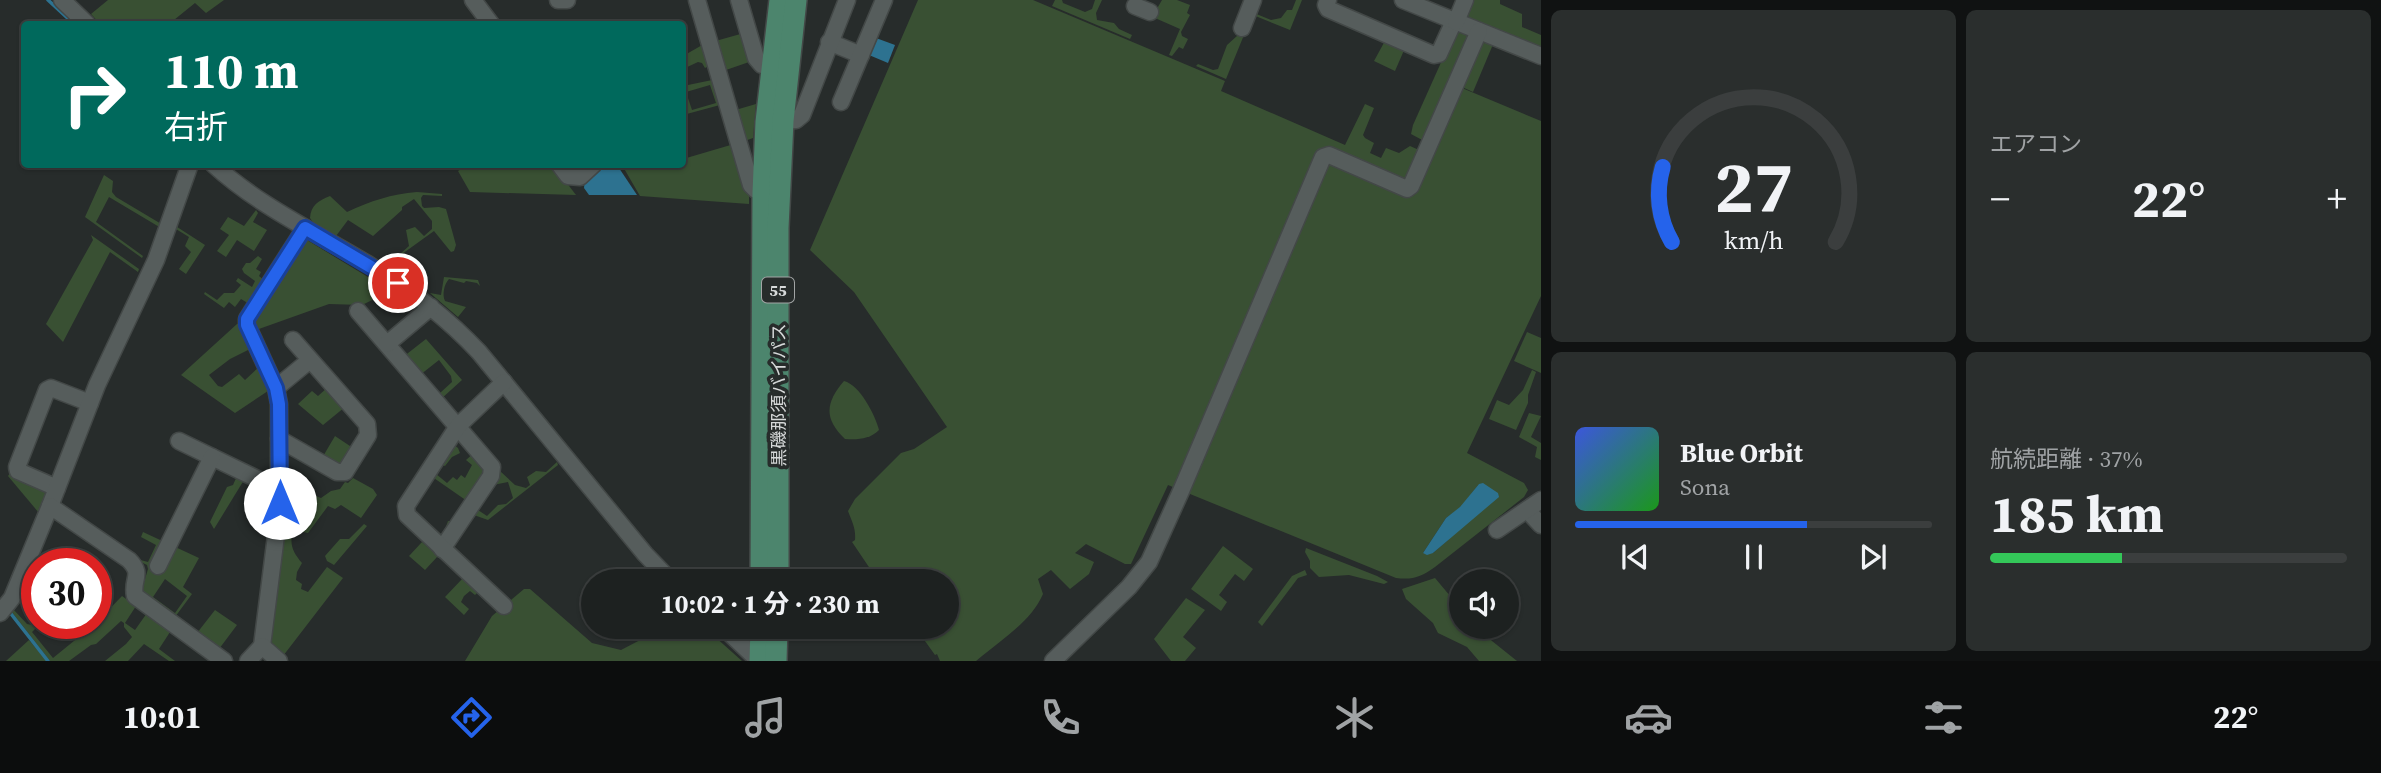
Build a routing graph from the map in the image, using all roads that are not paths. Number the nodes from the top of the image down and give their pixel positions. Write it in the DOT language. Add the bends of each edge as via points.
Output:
graph roads {
  1 [pos="472,0"];
  2 [pos="558,0"];
  3 [pos="567,0"];
  4 [pos="697,0"];
  5 [pos="740,0"];
  6 [pos="780,0"];
  7 [pos="796,0"];
  8 [pos="847,0"];
  9 [pos="884,0"];
  10 [pos="1254,0"];
  11 [pos="1328,0"];
  12 [pos="1403,0"];
  13 [pos="1465,0"];
  14 [pos="70,2"];
  15 [pos="85,21"];
  16 [pos="489,21"];
  17 [pos="1455,22"];
  18 [pos="1242,28"];
  19 [pos="1479,31"];
  20 [pos="829,43"];
  21 [pos="861,55"];
  22 [pos="1541,56"];
  23 [pos="772,67"];
  24 [pos="841,102"];
  25 [pos="783,121"];
  26 [pos="189,168"];
  27 [pos="218,168"];
  28 [pos="562,168"];
  29 [pos="590,168"];
  30 [pos="763,193"];
  31 [pos="305,228"];
  32 [pos="432,307"];
  33 [pos="358,311"];
  34 [pos="293,340"];
  35 [pos="387,344"];
  36 [pos="310,360"];
  37 [pos="504,382"];
  38 [pos="276,388"];
  39 [pos="90,403"];
  40 [pos="458,426"];
  41 [pos="279,439"];
  42 [pos="179,441"];
  43 [pos="212,457"];
  44 [pos="57,488"];
  45 [pos="280,490"];
  46 [pos="1541,500"];
  47 [pos="50,506"];
  48 [pos="1527,510"];
  49 [pos="1541,525"];
  50 [pos="1497,530"];
  51 [pos="442,549"];
  52 [pos="158,566"];
  53 [pos="660,569"];
  54 [pos="761,569"];
  55 [pos="778,569"];
  56 [pos="504,606"];
  57 [pos="0,613"];
  58 [pos="736,639"];
  59 [pos="760,639"];
  60 [pos="777,639"];
  61 [pos="262,646"];
  62 [pos="225,661"];
  63 [pos="248,661"];
  64 [pos="279,661"];
  65 [pos="759,661"];
  66 [pos="776,661"];
  67 [pos="1053,661"];
  1 -- 16 [label="street"];
  2 -- 3 [label="street"];
  4 -- 30 [label="street" via="751,185"];
  5 -- 23 [label="street" via="756,58"];
  6 -- 23 [label="main road, 黒磯那須バイパス / 55"];
  7 -- 25 [label="main road, 黒磯那須バイパス / 55"];
  8 -- 20 [label="street"];
  9 -- 21 [label="street"];
  10 -- 18 [label="street"];
  11 -- 17 [label="street" via="1328,9 1434,55 1439,54"];
  12 -- 17 [label="street"];
  13 -- 17 [label="street"];
  14 -- 15 [label="street"];
  17 -- 19 [label="street"];
  19 -- 22 [label="street"];
  19 -- 67 [label="street" via="1411,186 1407,189 1329,155 1323,157 1149,562"];
  20 -- 21 [label="street"];
  20 -- 25 [label="street" via="802,115"];
  21 -- 24 [label="street"];
  23 -- 30 [label="main road, 黒磯那須バイパス / 55"];
  25 -- 55 [label="main road, 黒磯那須バイパス / 55" via="777,316"];
  26 -- 39 [label="street" via="156,260"];
  27 -- 31 [label="street"];
  28 -- 29 [label="street" via="568,176 580,177"];
  30 -- 54 [label="main road, 黒磯那須バイパス / 55"];
  31 -- 32 [label="street"];
  31 -- 38 [label="street" via="247,319"];
  32 -- 35 [label="street"];
  32 -- 37 [label="street"];
  33 -- 35 [label="street"];
  34 -- 36 [label="street"];
  35 -- 40 [label="street"];
  36 -- 38 [label="street"];
  36 -- 41 [label="street" via="367,424 368,435 345,472 337,472"];
  37 -- 40 [label="street"];
  37 -- 53 [label="street"];
  38 -- 41 [label="street"];
  39 -- 44 [label="street"];
  39 -- 44 [label="street" via="47,390 22,454 18,471"];
  40 -- 51 [label="street" via="492,467 491,476"];
  40 -- 51 [label="street" via="406,506 407,516"];
  41 -- 45 [label="street"];
  42 -- 43 [label="street"];
  43 -- 45 [label="street"];
  43 -- 52 [label="street"];
  44 -- 47 [label="street"];
  45 -- 61 [label="street"];
  46 -- 48 [label="street"];
  47 -- 57 [label="street" via="12,597"];
  47 -- 62 [label="street" via="129,560 138,575 135,596"];
  48 -- 49 [label="street"];
  48 -- 50 [label="street"];
  51 -- 56 [label="street"];
  58 -- 65 [label="street"];
  59 -- 65 [label="main road"];
  60 -- 66 [label="main road"];
  61 -- 63 [label="street"];
  61 -- 64 [label="street"];
}
